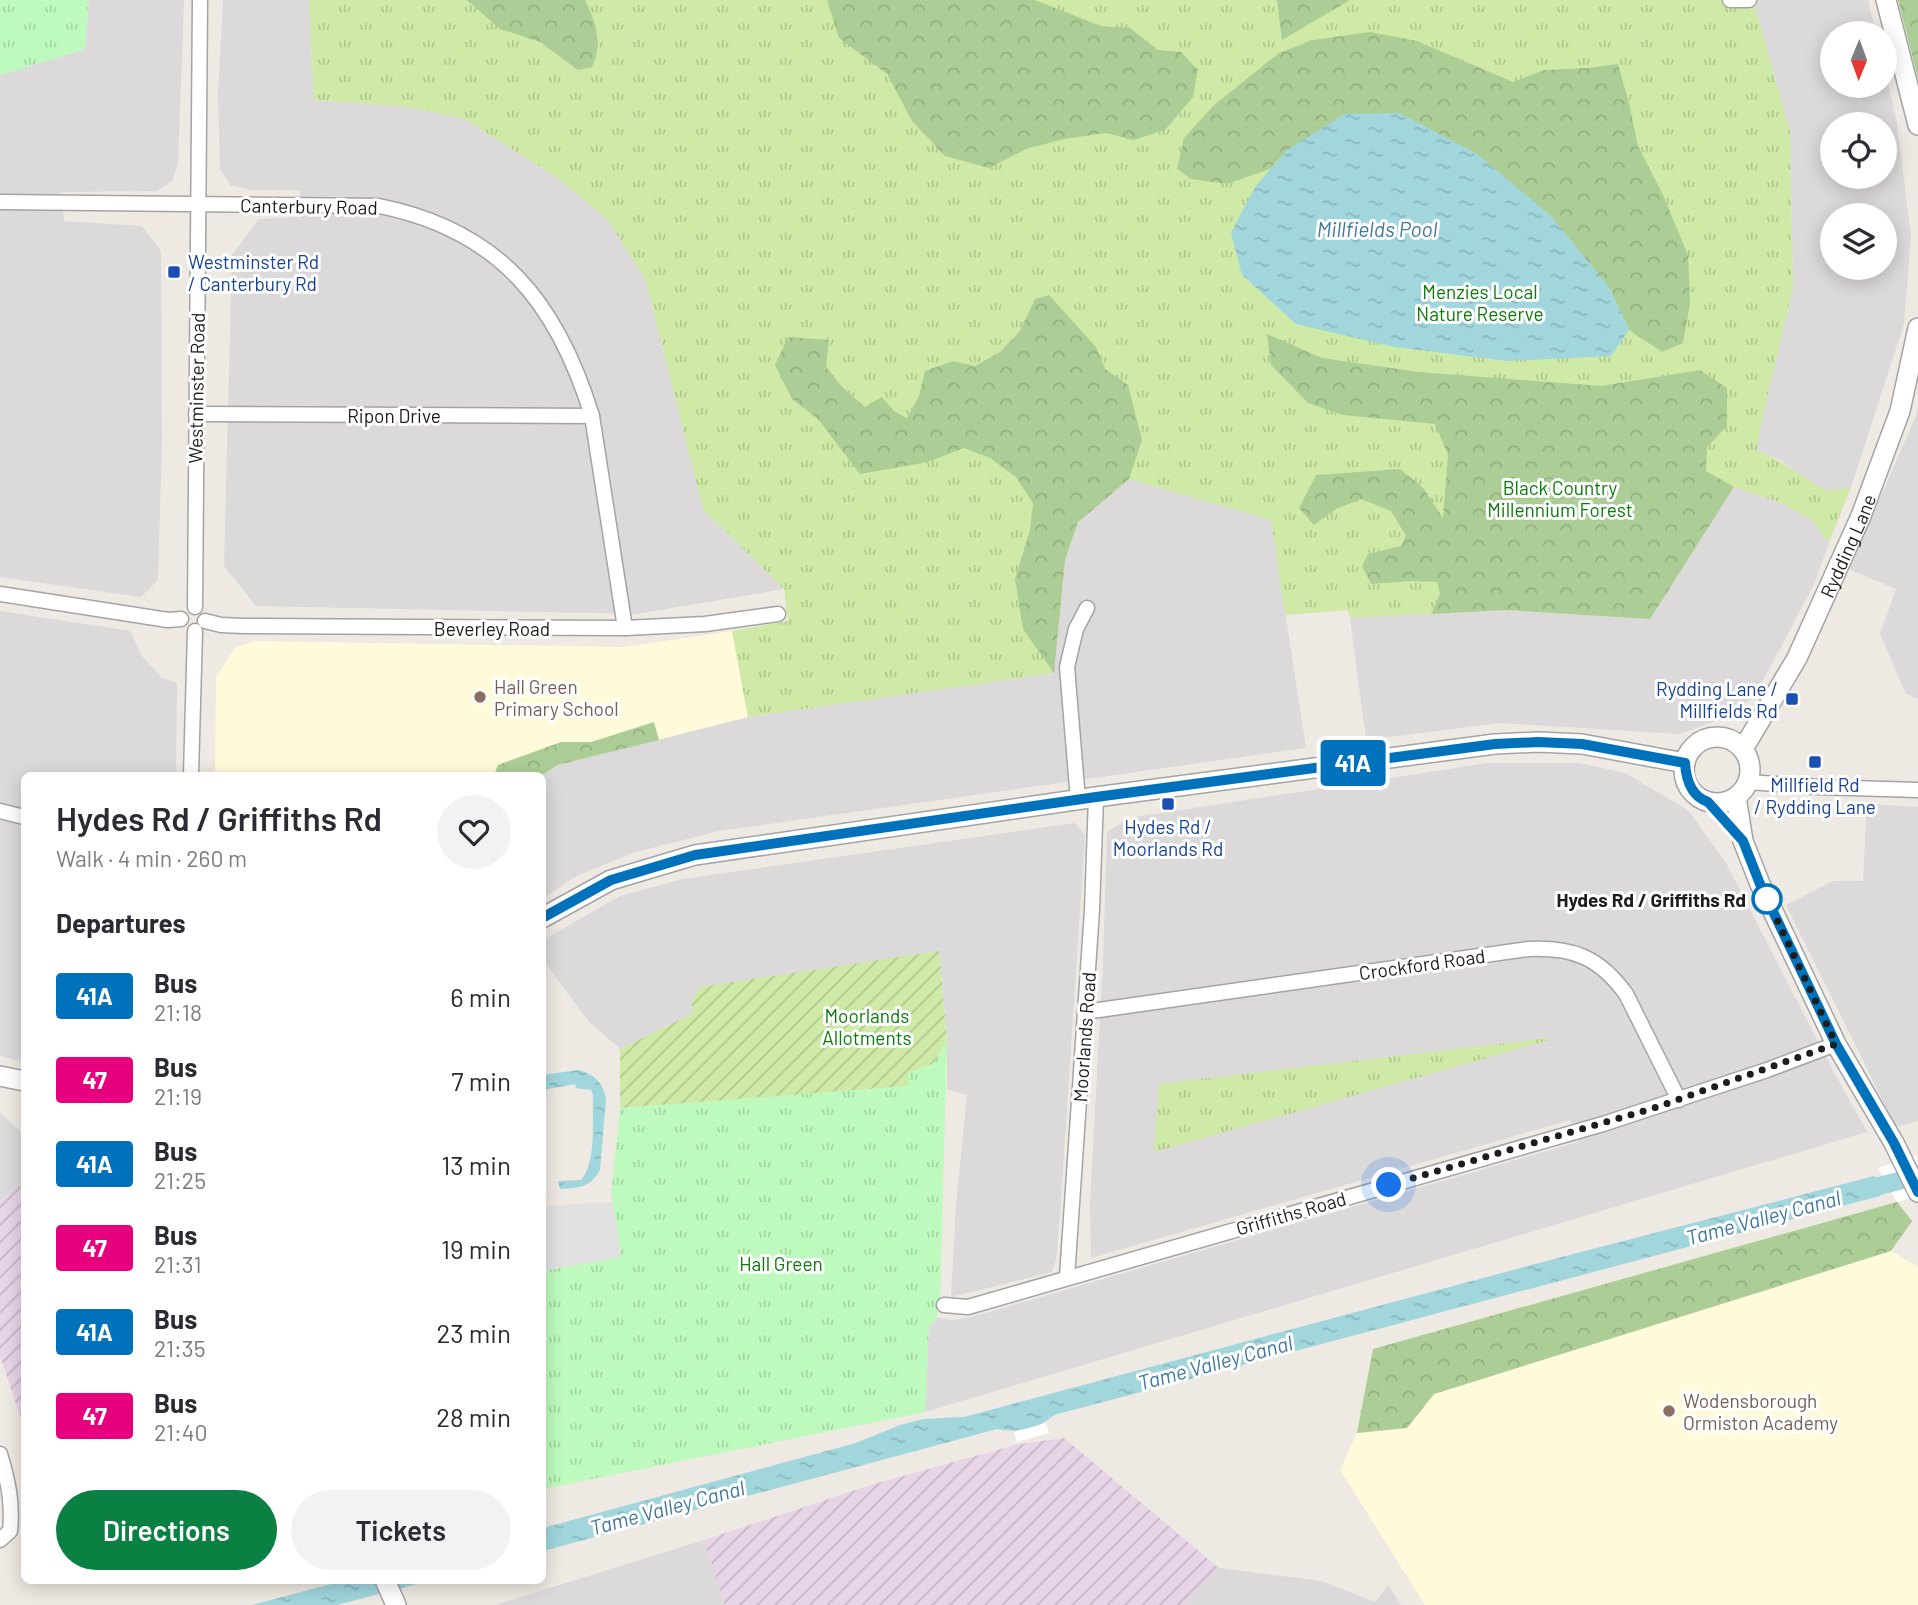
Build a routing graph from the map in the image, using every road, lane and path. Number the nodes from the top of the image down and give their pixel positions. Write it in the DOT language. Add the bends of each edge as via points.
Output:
graph roads {
  1 [pos="200,0"];
  2 [pos="1730,0"];
  3 [pos="1749,0"];
  4 [pos="1886,0"];
  5 [pos="1918,125"];
  6 [pos="0,202"];
  7 [pos="198,203"];
  8 [pos="1918,328"];
  9 [pos="195,415"];
  10 [pos="592,416"];
  11 [pos="0,594"];
  12 [pos="195,607"];
  13 [pos="1087,608"];
  14 [pos="778,614"];
  15 [pos="181,619"];
  16 [pos="200,626"];
  17 [pos="625,628"];
  18 [pos="1743,748"];
  19 [pos="1685,763"];
  20 [pos="191,772"];
  21 [pos="1742,790"];
  22 [pos="1918,790"];
  23 [pos="1087,799"];
  24 [pos="1708,802"];
  25 [pos="0,811"];
  26 [pos="21,816"];
  27 [pos="1743,841"];
  28 [pos="546,916"];
  29 [pos="1086,1012"];
  30 [pos="1836,1044"];
  31 [pos="0,1076"];
  32 [pos="21,1081"];
  33 [pos="1679,1100"];
  34 [pos="1918,1192"];
  35 [pos="1068,1277"];
  36 [pos="944,1305"];
  37 [pos="0,1454"];
  38 [pos="0,1540"];
  39 [pos="387,1584"];
  40 [pos="396,1605"];
  1 -- 7 [label="street, Westminster Road"];
  2 -- 3 [label="street"];
  4 -- 5 [label="street"];
  6 -- 7 [label="street, Canterbury Road"];
  7 -- 9 [label="street, Westminster Road"];
  7 -- 10 [label="street, Canterbury Road" via="379,206 452,229 511,270 530,291 576,368"];
  8 -- 18 [label="street, Rydding Lane" via="1900,411 1861,516 1797,658"];
  9 -- 10 [label="street, Ripon Drive"];
  9 -- 12 [label="street, Westminster Road"];
  10 -- 17 [label="street, Canterbury Road"];
  11 -- 15 [label="street"];
  12 -- 15 [label="street" via="186,609"];
  12 -- 16 [label="street" via="202,611"];
  13 -- 23 [label="street, Moorlands Road" via="1076,629 1067,667"];
  14 -- 17 [label="street, Beverley Road"];
  15 -- 16 [label="street" via="185,628"];
  16 -- 17 [label="street, Beverley Road"];
  16 -- 20 [label="street"];
  18 -- 19 [label="street" via="1724,738 1705,738 1693,746"];
  18 -- 21 [label="street" via="1750,769"];
  19 -- 23 [label="street" via="1582,744 1495,744"];
  19 -- 24 [label="street" via="1689,786"];
  21 -- 22 [label="street"];
  21 -- 24 [label="street" via="1721,803"];
  21 -- 27 [label="street"];
  23 -- 28 [label="street" via="695,855 611,880"];
  23 -- 29 [label="street, Moorlands Road" via="1093,911"];
  24 -- 27 [label="street"];
  25 -- 26 [label="street"];
  27 -- 30 [label="street"];
  29 -- 33 [label="street, Crockford Road" via="1551,948 1585,956 1615,979"];
  29 -- 35 [label="street, Moorlands Road"];
  30 -- 33 [label="street, Griffiths Road"];
  30 -- 34 [label="street"];
  31 -- 32 [label="street"];
  33 -- 35 [label="street, Griffiths Road"];
  35 -- 36 [label="street, Griffiths Road" via="968,1307"];
  37 -- 38 [label="street" via="12,1512 10,1531"];
  39 -- 40 [label="street"];
}
